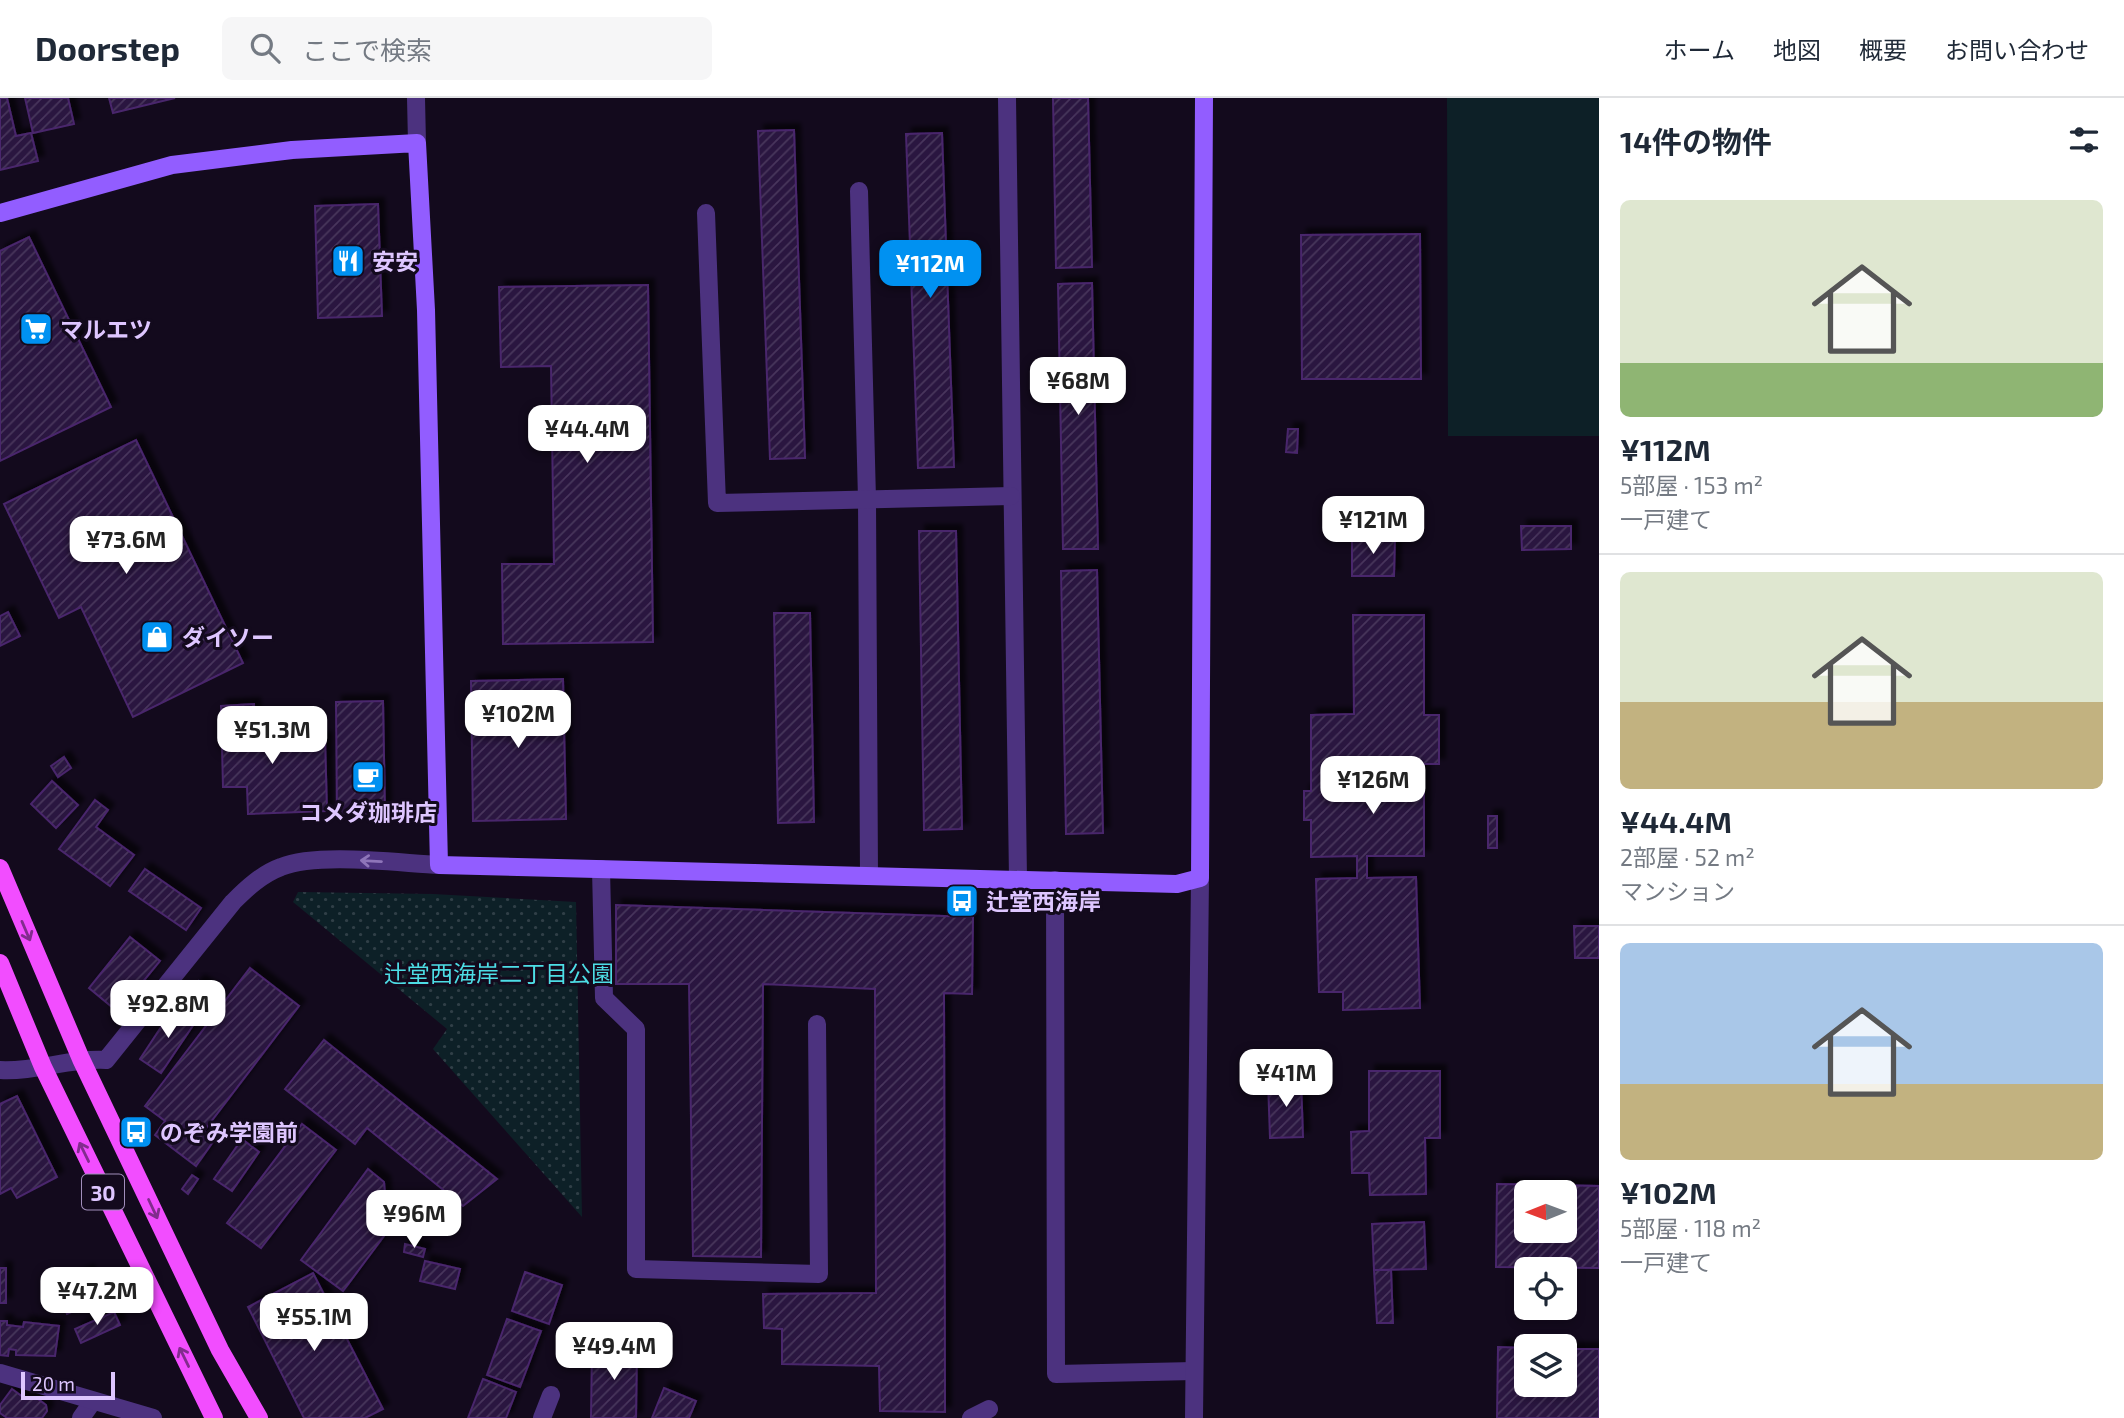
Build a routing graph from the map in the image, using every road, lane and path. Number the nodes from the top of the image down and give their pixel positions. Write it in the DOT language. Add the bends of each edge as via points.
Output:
graph roads {
  1 [pos="415,98"];
  2 [pos="1007,98"];
  3 [pos="1204,98"];
  4 [pos="417,143"];
  5 [pos="859,191"];
  6 [pos="0,213"];
  7 [pos="706,213"];
  8 [pos="1011,496"];
  9 [pos="867,499"];
  10 [pos="439,865"];
  11 [pos="0,868"];
  12 [pos="601,869"];
  13 [pos="869,876"];
  14 [pos="1200,878"];
  15 [pos="1018,879"];
  16 [pos="1055,880"];
  17 [pos="0,963"];
  18 [pos="817,1024"];
  19 [pos="81,1059"];
  20 [pos="43,1067"];
  21 [pos="0,1070"];
  22 [pos="1194,1371"];
  23 [pos="0,1373"];
  24 [pos="551,1395"];
  25 [pos="93,1401"];
  26 [pos="989,1409"];
  27 [pos="81,1418"];
  28 [pos="153,1418"];
  29 [pos="214,1418"];
  30 [pos="259,1418"];
  31 [pos="542,1418"];
  32 [pos="971,1418"];
  33 [pos="1194,1418"];
  1 -- 4 [label="street"];
  2 -- 8 [label="street"];
  3 -- 14 [label="street"];
  4 -- 6 [label="street" via="292,150 172,165"];
  4 -- 10 [label="street" via="426,310"];
  5 -- 9 [label="street"];
  7 -- 9 [label="street" via="717,503"];
  8 -- 9 [label="street"];
  8 -- 15 [label="street"];
  9 -- 13 [label="street"];
  10 -- 12 [label="street"];
  10 -- 19 [label="street, one-way" via="302,862 269,873 233,902 106,1060"];
  11 -- 19 [label="main road, 30, one-way"];
  12 -- 13 [label="street"];
  12 -- 18 [label="street" via="604,998 636,1029 636,1269 819,1274"];
  13 -- 15 [label="street"];
  14 -- 16 [label="street" via="1177,884"];
  14 -- 22 [label="street"];
  15 -- 16 [label="street"];
  16 -- 22 [label="street" via="1056,1374"];
  17 -- 20 [label="main road, 30"];
  19 -- 20 [label="street"];
  19 -- 30 [label="main road, 30, one-way" via="220,1350"];
  20 -- 21 [label="street"];
  29 -- 20 [label="main road, 30, one-way"];
  22 -- 33 [label="street"];
  23 -- 25 [label="street"];
  24 -- 31 [label="street"];
  25 -- 27 [label="street"];
  25 -- 28 [label="street"];
  26 -- 32 [label="street"];
}
